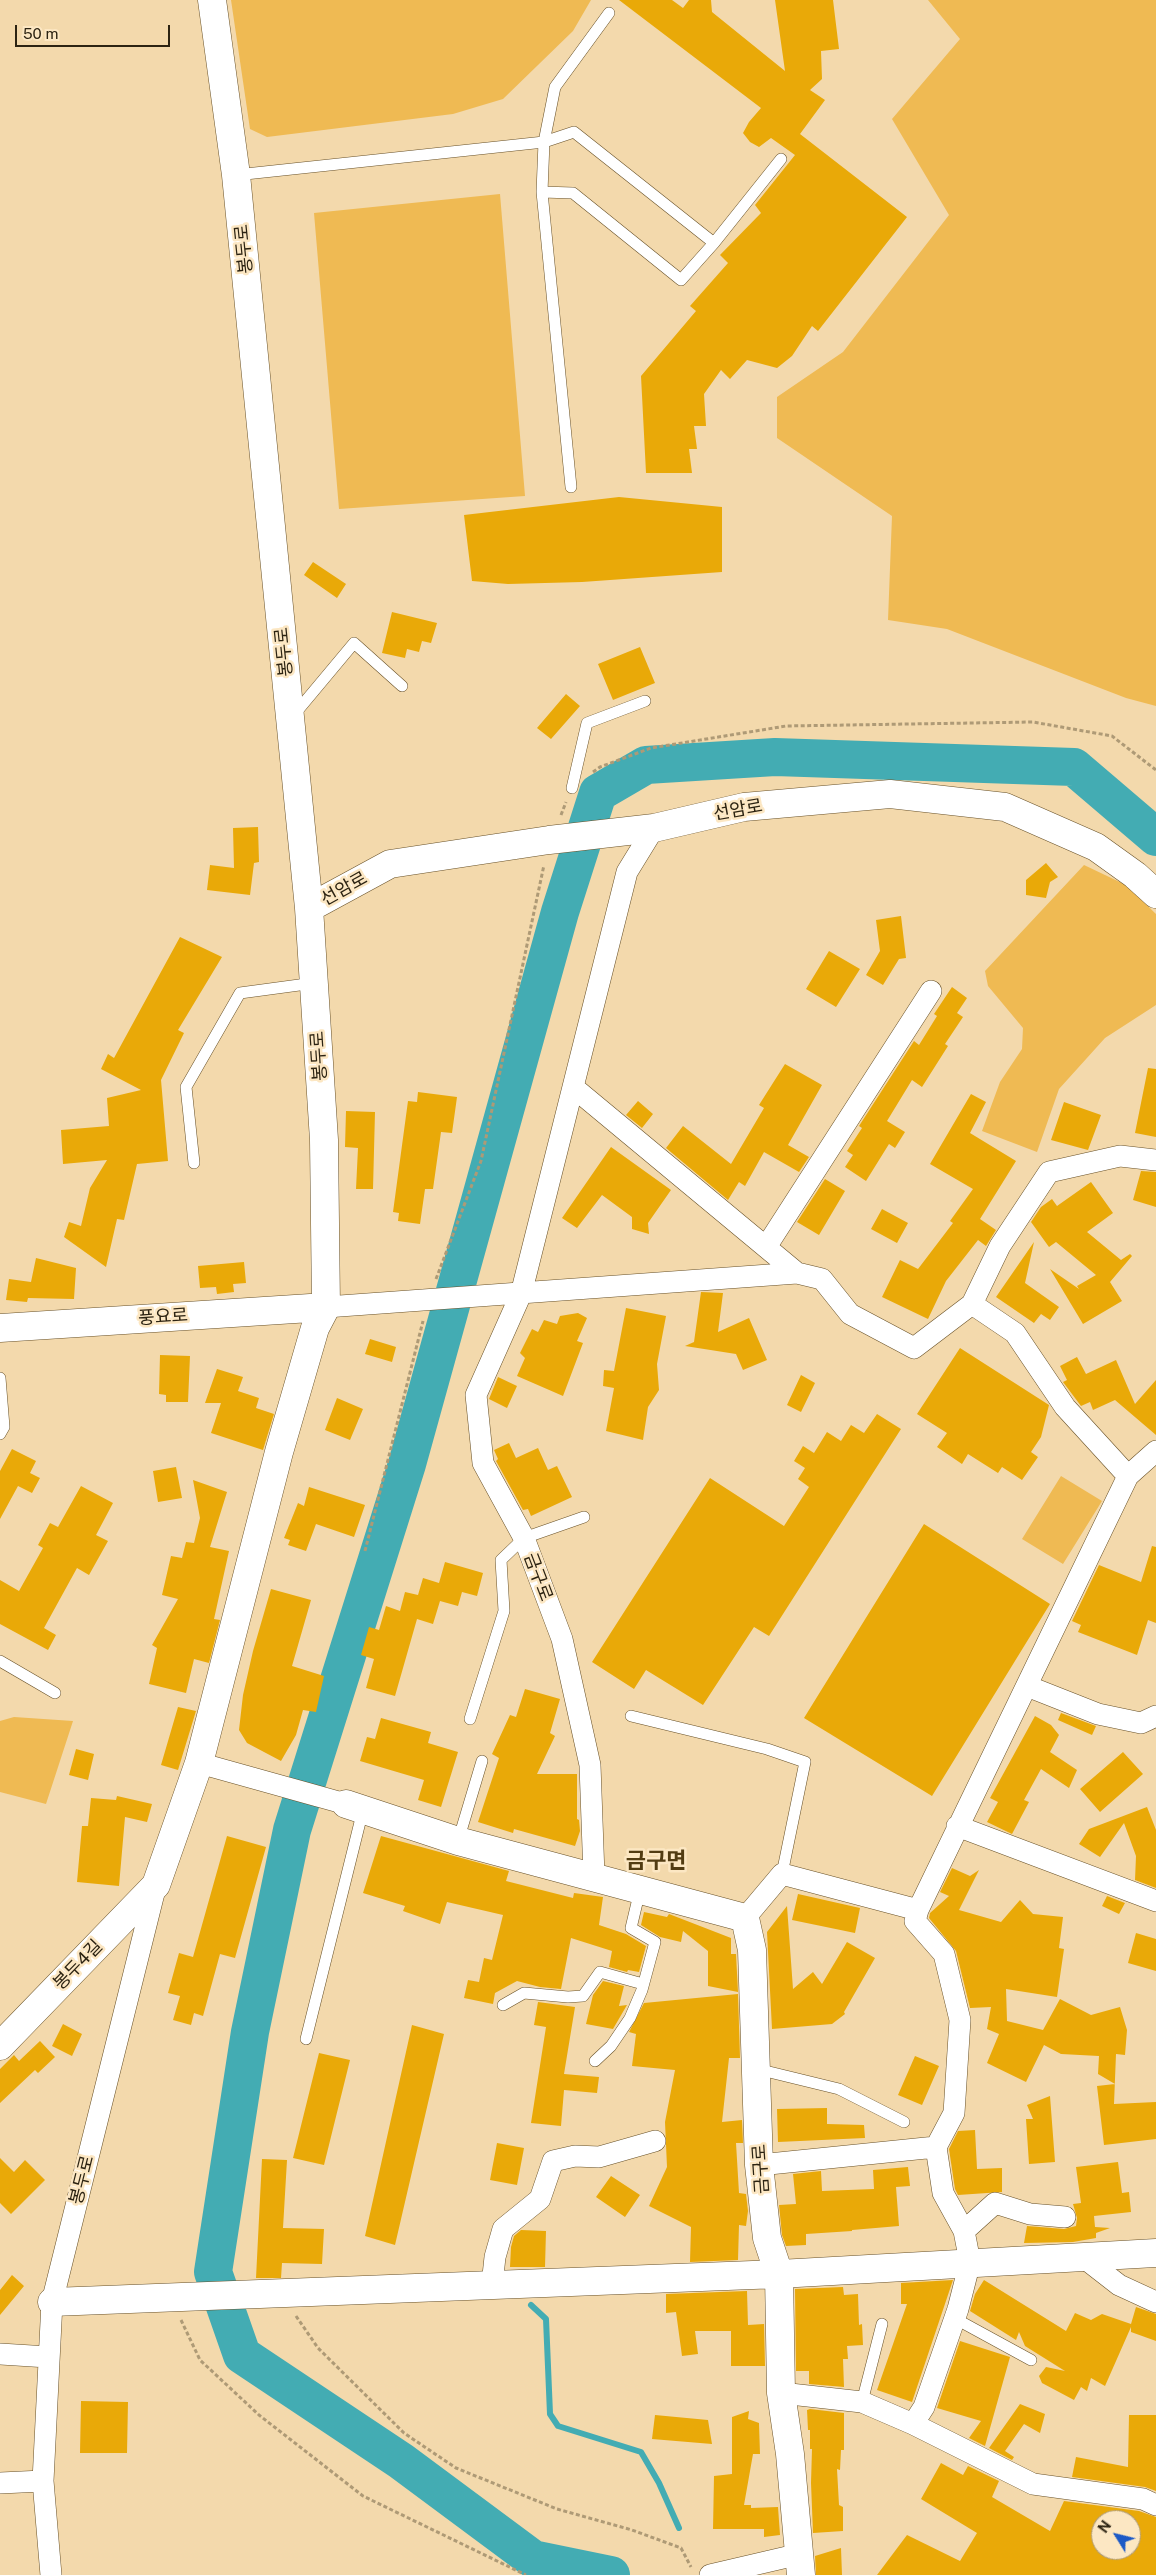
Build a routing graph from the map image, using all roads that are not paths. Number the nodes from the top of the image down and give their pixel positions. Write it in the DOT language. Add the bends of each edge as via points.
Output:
graph roads {
  1 [pos="212,0"];
  2 [pos="609,13"];
  3 [pos="544,142"];
  4 [pos="781,159"];
  5 [pos="236,175"];
  6 [pos="542,192"];
  7 [pos="714,243"];
  8 [pos="571,487"];
  9 [pos="402,686"];
  10 [pos="645,702"];
  11 [pos="290,720"];
  12 [pos="572,788"];
  13 [pos="643,829"];
  14 [pos="1156,894"];
  15 [pos="309,908"];
  16 [pos="314,983"];
  17 [pos="931,991"];
  18 [pos="573,1087"];
  19 [pos="1156,1160"];
  20 [pos="194,1162"];
  21 [pos="766,1247"];
  22 [pos="797,1272"];
  23 [pos="516,1294"];
  24 [pos="972,1304"];
  25 [pos="326,1307"];
  26 [pos="0,1328"];
  27 [pos="0,1378"];
  28 [pos="0,1434"];
  29 [pos="1156,1451"];
  30 [pos="1128,1476"];
  31 [pos="584,1517"];
  32 [pos="524,1538"];
  33 [pos="0,1661"];
  34 [pos="1027,1686"];
  35 [pos="55,1693"];
  36 [pos="631,1716"];
  37 [pos="1156,1716"];
  38 [pos="470,1719"];
  39 [pos="482,1761"];
  40 [pos="199,1763"];
  41 [pos="354,1807"];
  42 [pos="957,1826"];
  43 [pos="458,1841"];
  44 [pos="782,1874"];
  45 [pos="594,1876"];
  46 [pos="156,1885"];
  47 [pos="640,1888"];
  48 [pos="1156,1901"];
  49 [pos="918,1910"];
  50 [pos="745,1918"];
  51 [pos="643,1984"];
  52 [pos="503,2005"];
  53 [pos="306,2039"];
  54 [pos="0,2046"];
  55 [pos="595,2061"];
  56 [pos="757,2070"];
  57 [pos="904,2122"];
  58 [pos="655,2141"];
  59 [pos="936,2146"];
  60 [pos="759,2165"];
  61 [pos="1065,2217"];
  62 [pos="964,2231"];
  63 [pos="1156,2253"];
  64 [pos="1083,2257"];
  65 [pos="970,2262"];
  66 [pos="779,2274"];
  67 [pos="492,2285"];
  68 [pos="52,2302"];
  69 [pos="1156,2302"];
  70 [pos="954,2318"];
  71 [pos="882,2324"];
  72 [pos="0,2354"];
  73 [pos="48,2357"];
  74 [pos="1031,2360"];
  75 [pos="781,2394"];
  76 [pos="862,2402"];
  77 [pos="913,2424"];
  78 [pos="43,2481"];
  79 [pos="0,2482"];
  80 [pos="1156,2505"];
  81 [pos="800,2564"];
  82 [pos="51,2575"];
  83 [pos="710,2575"];
  1 -- 5 [label="street, 봉두로"];
  2 -- 3 [label="lane" via="555,87"];
  3 -- 5 [label="lane"];
  3 -- 6 [label="lane"];
  3 -- 7 [label="lane" via="574,132"];
  4 -- 7 [label="lane"];
  5 -- 11 [label="street, 봉두로"];
  6 -- 7 [label="lane" via="573,193 681,280"];
  6 -- 8 [label="lane"];
  9 -- 11 [label="lane" via="354,643"];
  10 -- 12 [label="lane" via="587,723"];
  11 -- 15 [label="street, 봉두로"];
  13 -- 14 [label="street, 선암로" via="744,807 890,794 1005,808 1096,847"];
  13 -- 15 [label="street, 선암로" via="390,864"];
  13 -- 18 [label="street, 금구로" via="627,872"];
  15 -- 16 [label="street, 봉두로"];
  16 -- 20 [label="lane" via="240,993 186,1087"];
  16 -- 25 [label="street, 봉두로" via="324,1140"];
  17 -- 21 [label="street"];
  18 -- 21 [label="street"];
  18 -- 23 [label="street, 금구로"];
  19 -- 24 [label="street" via="1120,1156 1049,1172 1000,1246"];
  21 -- 22 [label="street"];
  22 -- 23 [label="street"];
  22 -- 24 [label="street" via="822,1278 850,1314 914,1348"];
  23 -- 25 [label="street"];
  23 -- 32 [label="street, 금구로" via="476,1395 483,1463"];
  24 -- 30 [label="street" via="1015,1333 1065,1407"];
  25 -- 26 [label="street, 풍요로"];
  25 -- 40 [label="street" via="315,1328 279,1452"];
  27 -- 28 [label="lane" via="4,1427"];
  29 -- 30 [label="street"];
  30 -- 34 [label="street"];
  31 -- 32 [label="lane"];
  32 -- 38 [label="lane" via="501,1560 504,1611"];
  32 -- 45 [label="street, 금구로" via="562,1640 590,1765"];
  33 -- 35 [label="lane"];
  34 -- 37 [label="street" via="1098,1714 1141,1723"];
  34 -- 42 [label="street"];
  36 -- 44 [label="lane" via="767,1749 806,1762"];
  39 -- 43 [label="lane"];
  40 -- 41 [label="street"];
  40 -- 46 [label="street"];
  41 -- 43 [label="street"];
  41 -- 53 [label="lane"];
  42 -- 48 [label="street"];
  42 -- 49 [label="street"];
  43 -- 45 [label="street"];
  44 -- 49 [label="street"];
  44 -- 50 [label="street"];
  45 -- 47 [label="street"];
  46 -- 54 [label="street, 봉두4길"];
  46 -- 68 [label="street, 봉두로"];
  47 -- 50 [label="street"];
  47 -- 51 [label="lane" via="631,1928 656,1942"];
  49 -- 59 [label="street" via="915,1921 944,1954 960,2020 954,2113"];
  50 -- 56 [label="street, 금구로" via="752,1950"];
  51 -- 52 [label="lane" via="600,1972 583,1996 524,1993"];
  51 -- 55 [label="lane" via="630,2018 611,2046"];
  56 -- 57 [label="lane" via="839,2089"];
  56 -- 60 [label="street, 금구로"];
  58 -- 67 [label="street" via="599,2157 575,2156 553,2161 540,2199 503,2230"];
  59 -- 60 [label="street"];
  59 -- 62 [label="street" via="943,2193"];
  60 -- 66 [label="street, 금구로" via="767,2238"];
  61 -- 62 [label="street" via="1030,2214 995,2203"];
  62 -- 65 [label="street"];
  63 -- 64 [label="street"];
  64 -- 65 [label="street"];
  64 -- 69 [label="street" via="1119,2285"];
  65 -- 66 [label="street"];
  65 -- 70 [label="street"];
  66 -- 67 [label="street"];
  66 -- 75 [label="street, 금구로"];
  67 -- 68 [label="street"];
  68 -- 73 [label="street, 봉두로"];
  70 -- 74 [label="lane"];
  70 -- 77 [label="street" via="924,2407"];
  71 -- 76 [label="lane"];
  72 -- 73 [label="street"];
  73 -- 78 [label="street, 봉두로"];
  75 -- 76 [label="street"];
  75 -- 81 [label="street, 금구로"];
  76 -- 77 [label="street"];
  77 -- 80 [label="street" via="1033,2484 1143,2499"];
  78 -- 79 [label="street"];
  78 -- 82 [label="street, 봉두로"];
  81 -- 83 [label="street"];
}
